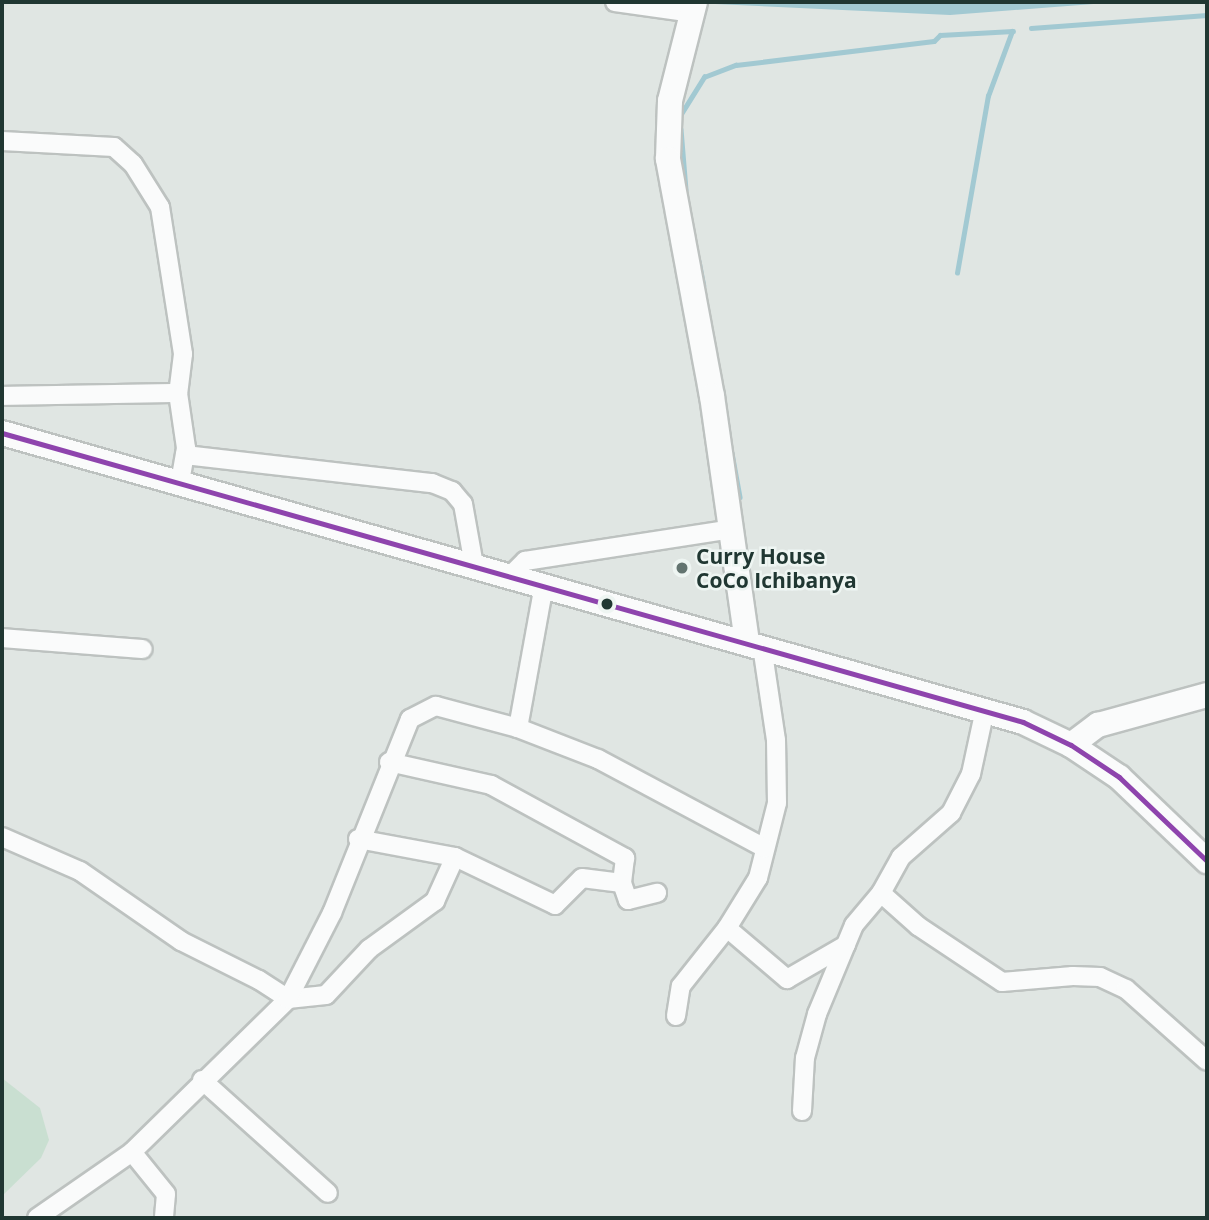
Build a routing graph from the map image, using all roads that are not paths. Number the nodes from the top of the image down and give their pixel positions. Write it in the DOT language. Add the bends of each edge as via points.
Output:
graph roads {
  1 [pos="615,2"];
  2 [pos="694,7"];
  3 [pos="2,141"];
  4 [pos="178,393"];
  5 [pos="2,397"];
  6 [pos="2,433"];
  7 [pos="185,455"];
  8 [pos="180,482"];
  9 [pos="732,529"];
  10 [pos="474,565"];
  11 [pos="511,575"];
  12 [pos="544,585"];
  13 [pos="2,638"];
  14 [pos="755,643"];
  15 [pos="143,649"];
  16 [pos="1207,695"];
  17 [pos="985,709"];
  18 [pos="518,728"];
  19 [pos="1071,745"];
  20 [pos="390,762"];
  21 [pos="2,837"];
  22 [pos="358,839"];
  23 [pos="765,848"];
  24 [pos="455,858"];
  25 [pos="1207,861"];
  26 [pos="622,883"];
  27 [pos="657,893"];
  28 [pos="881,893"];
  29 [pos="727,928"];
  30 [pos="846,945"];
  31 [pos="288,999"];
  32 [pos="676,1016"];
  33 [pos="1207,1061"];
  34 [pos="202,1080"];
  35 [pos="802,1111"];
  36 [pos="132,1152"];
  37 [pos="328,1192"];
  38 [pos="37,1218"];
  39 [pos="164,1218"];
  1 -- 2 [label="street"];
  2 -- 9 [label="street" via="670,101 668,159"];
  3 -- 4 [label="street" via="114,147 133,164 160,207 183,354"];
  4 -- 5 [label="street"];
  4 -- 7 [label="street"];
  6 -- 8 [label="street"];
  7 -- 8 [label="street"];
  7 -- 10 [label="street" via="432,483 453,491 463,504"];
  8 -- 10 [label="street"];
  9 -- 11 [label="street" via="525,561"];
  9 -- 14 [label="street"];
  10 -- 11 [label="street"];
  11 -- 12 [label="street"];
  12 -- 14 [label="street"];
  12 -- 18 [label="street"];
  13 -- 15 [label="street"];
  14 -- 17 [label="street"];
  14 -- 23 [label="street" via="776,740 777,803"];
  16 -- 19 [label="street" via="1115,718 1084,731"];
  17 -- 19 [label="street"];
  17 -- 28 [label="street" via="971,774 951,813 901,857"];
  18 -- 20 [label="street" via="436,706 410,719"];
  18 -- 23 [label="street" via="598,759"];
  19 -- 25 [label="street" via="1132,788"];
  20 -- 22 [label="street"];
  20 -- 26 [label="street" via="491,785 625,858"];
  21 -- 31 [label="street" via="80,872 181,941 259,979"];
  22 -- 24 [label="street"];
  22 -- 31 [label="street" via="331,913"];
  23 -- 29 [label="street" via="758,877"];
  24 -- 26 [label="street" via="555,905 582,878"];
  24 -- 31 [label="street" via="435,901 369,949 326,995"];
  26 -- 27 [label="street" via="628,900"];
  28 -- 30 [label="street" via="854,925"];
  28 -- 33 [label="street" via="918,926 1002,982 1073,976 1100,978 1126,989"];
  29 -- 30 [label="street" via="787,979"];
  29 -- 32 [label="street" via="681,986"];
  30 -- 35 [label="street" via="808,1047"];
  31 -- 34 [label="street"];
  34 -- 36 [label="street"];
  34 -- 37 [label="street"];
  36 -- 38 [label="street"];
  36 -- 39 [label="street" via="166,1194"];
}
